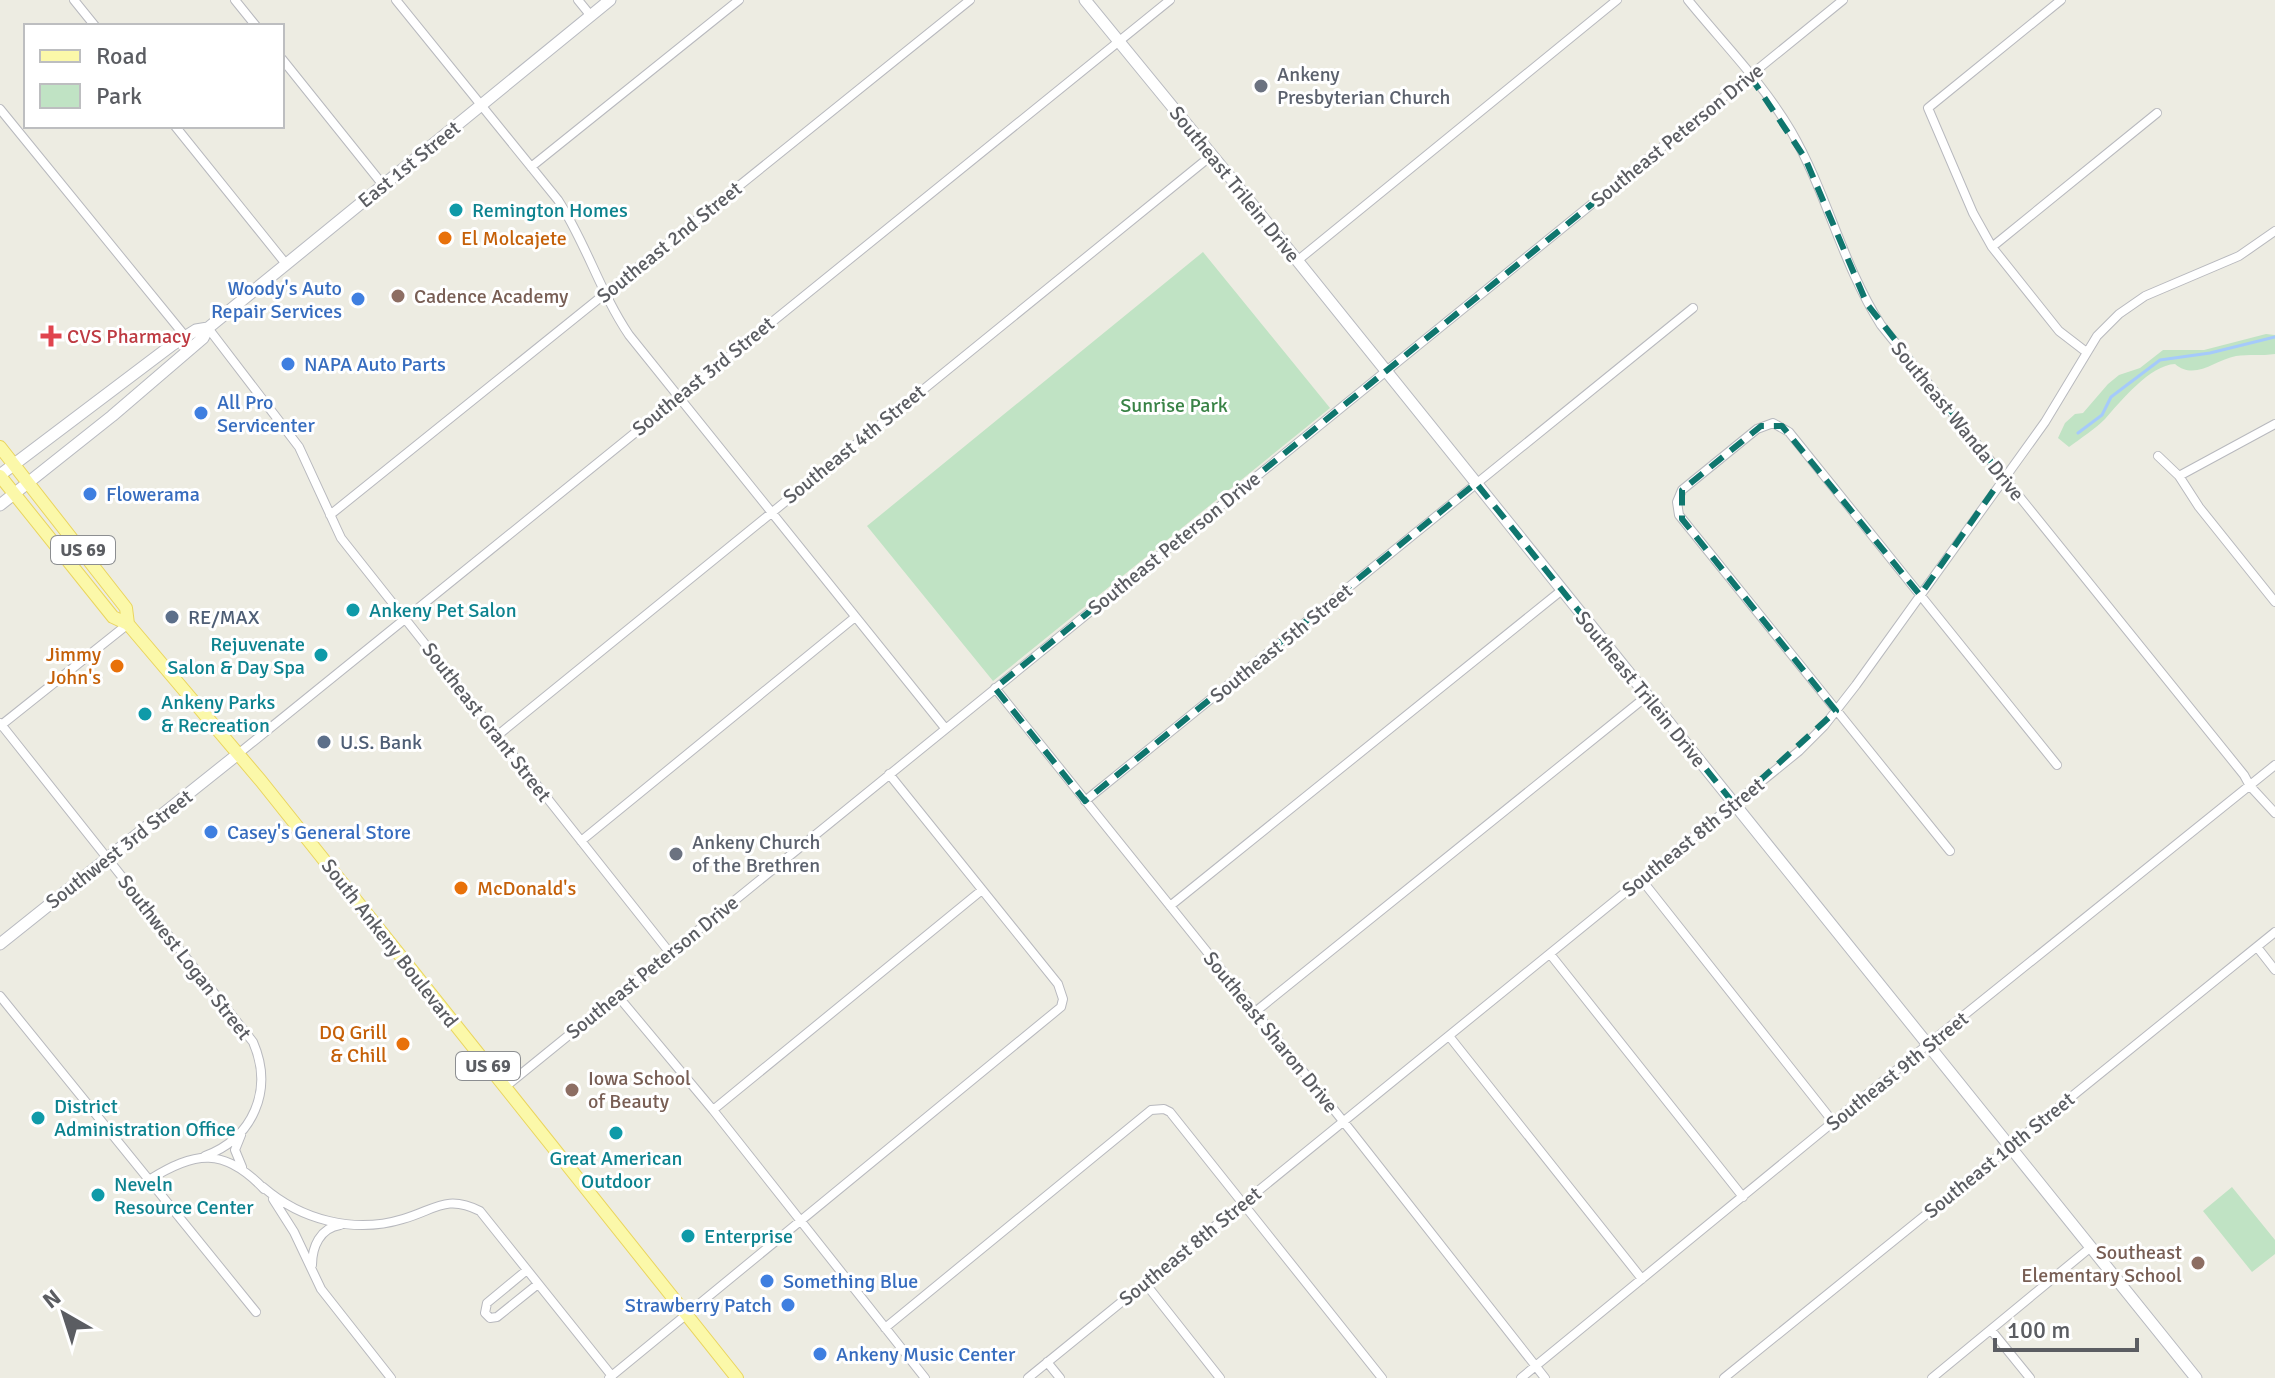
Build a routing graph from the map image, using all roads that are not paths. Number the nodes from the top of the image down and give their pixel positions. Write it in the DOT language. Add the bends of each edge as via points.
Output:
graph roads {
  1 [pos="74,0"];
  2 [pos="235,0"];
  3 [pos="396,0"];
  4 [pos="578,0"];
  5 [pos="610,0"];
  6 [pos="739,0"];
  7 [pos="970,0"];
  8 [pos="1085,0"];
  9 [pos="1170,0"];
  10 [pos="1617,0"];
  11 [pos="1688,0"];
  12 [pos="1843,0"];
  13 [pos="2061,0"];
  14 [pos="591,16"];
  15 [pos="93,24"];
  16 [pos="254,24"];
  17 [pos="1119,41"];
  18 [pos="284,61"];
  19 [pos="1750,76"];
  20 [pos="481,106"];
  21 [pos="0,109"];
  22 [pos="2157,113"];
  23 [pos="177,128"];
  24 [pos="1212,155"];
  25 [pos="531,167"];
  26 [pos="383,185"];
  27 [pos="2275,231"];
  28 [pos="1992,247"];
  29 [pos="1297,261"];
  30 [pos="286,264"];
  31 [pos="604,294"];
  32 [pos="1693,308"];
  33 [pos="208,328"];
  34 [pos="185,336"];
  35 [pos="2085,351"];
  36 [pos="1386,372"];
  37 [pos="678,396"];
  38 [pos="2275,424"];
  39 [pos="0,447"];
  40 [pos="2158,456"];
  41 [pos="2179,476"];
  42 [pos="2003,477"];
  43 [pos="13,479"];
  44 [pos="1476,483"];
  45 [pos="0,505"];
  46 [pos="769,512"];
  47 [pos="330,515"];
  48 [pos="1562,590"];
  49 [pos="1920,595"];
  50 [pos="2275,602"];
  51 [pos="405,618"];
  52 [pos="854,618"];
  53 [pos="128,624"];
  54 [pos="995,688"];
  55 [pos="1647,696"];
  56 [pos="1836,711"];
  57 [pos="1,724"];
  58 [pos="945,728"];
  59 [pos="498,735"];
  60 [pos="238,754"];
  61 [pos="2057,765"];
  62 [pos="2275,765"];
  63 [pos="889,774"];
  64 [pos="2250,786"];
  65 [pos="1085,801"];
  66 [pos="1734,804"];
  67 [pos="2275,813"];
  68 [pos="581,841"];
  69 [pos="1950,851"];
  70 [pos="108,858"];
  71 [pos="1641,879"];
  72 [pos="982,890"];
  73 [pos="1170,906"];
  74 [pos="2275,932"];
  75 [pos="0,944"];
  76 [pos="2257,947"];
  77 [pos="670,953"];
  78 [pos="1550,954"];
  79 [pos="2275,970"];
  80 [pos="617,995"];
  81 [pos="0,996"];
  82 [pos="1255,1012"];
  83 [pos="1449,1036"];
  84 [pos="1927,1045"];
  85 [pos="505,1087"];
  86 [pos="713,1110"];
  87 [pos="1343,1122"];
  88 [pos="1834,1123"];
  89 [pos="242,1133"];
  90 [pos="2009,1146"];
  91 [pos="205,1156"];
  92 [pos="245,1170"];
  93 [pos="149,1180"];
  94 [pos="263,1187"];
  95 [pos="1743,1197"];
  96 [pos="1242,1204"];
  97 [pos="802,1222"];
  98 [pos="344,1225"];
  99 [pos="2091,1247"];
  100 [pos="527,1270"];
  101 [pos="313,1275"];
  102 [pos="1642,1279"];
  103 [pos="1145,1283"];
  104 [pos="538,1284"];
  105 [pos="256,1312"];
  106 [pos="686,1314"];
  107 [pos="885,1328"];
  108 [pos="1991,1330"];
  109 [pos="1047,1362"];
  110 [pos="1536,1366"];
  111 [pos="610,1377"];
  112 [pos="391,1378"];
  113 [pos="737,1378"];
  114 [pos="925,1378"];
  115 [pos="1028,1378"];
  116 [pos="1060,1378"];
  117 [pos="1220,1378"];
  118 [pos="1382,1378"];
  119 [pos="1521,1378"];
  120 [pos="1545,1378"];
  121 [pos="1724,1378"];
  122 [pos="1932,1378"];
  123 [pos="2030,1378"];
  124 [pos="2196,1378"];
  1 -- 15 [label="street"];
  2 -- 16 [label="street"];
  3 -- 20 [label="street"];
  4 -- 14 [label="street"];
  5 -- 14 [label="street, East 1st Street"];
  6 -- 25 [label="street"];
  7 -- 31 [label="street, Southeast 2nd Street"];
  8 -- 17 [label="street, Southeast Trilein Drive"];
  9 -- 17 [label="street, Southeast 3rd Street"];
  10 -- 29 [label="street"];
  11 -- 19 [label="street, Southeast Wanda Drive"];
  12 -- 19 [label="street, Southeast Peterson Drive"];
  13 -- 28 [label="street" via="1928,108"];
  14 -- 20 [label="street, East 1st Street"];
  17 -- 24 [label="street, Southeast Trilein Drive"];
  17 -- 37 [label="street, Southeast 3rd Street"];
  18 -- 26 [label="street"];
  19 -- 36 [label="street, Southeast Peterson Drive"];
  19 -- 42 [label="street, Southeast Wanda Drive" via="1805,158 1867,304"];
  20 -- 25 [label="street"];
  20 -- 26 [label="street, East 1st Street"];
  21 -- 34 [label="street"];
  22 -- 28 [label="street"];
  23 -- 30 [label="street"];
  24 -- 29 [label="street, Southeast Trilein Drive"];
  24 -- 46 [label="street, Southeast 4th Street"];
  25 -- 31 [label="street" via="573,224"];
  26 -- 30 [label="street, East 1st Street"];
  27 -- 35 [label="street, Southeast 8th Street" via="2217,267 2145,296 2111,321"];
  28 -- 35 [label="street" via="2059,331"];
  29 -- 36 [label="street, Southeast Trilein Drive"];
  30 -- 33 [label="street, East 1st Street"];
  31 -- 37 [label="street"];
  31 -- 47 [label="street, Southeast 2nd Street"];
  32 -- 44 [label="street, Southeast 5th Street"];
  33 -- 34 [label="street, East 1st Street"];
  33 -- 43 [label="street, East 1st Street" via="155,380"];
  33 -- 47 [label="street, Southeast Grant Street" via="299,447"];
  34 -- 43 [label="street, East 1st Street"];
  35 -- 42 [label="street, Southeast 8th Street" via="2057,404"];
  36 -- 44 [label="street, Southeast Trilein Drive"];
  36 -- 54 [label="street, Southeast Peterson Drive"];
  37 -- 46 [label="street"];
  37 -- 51 [label="street, Southeast 3rd Street"];
  38 -- 41 [label="street"];
  39 -- 43 [label="main road, US 69"];
  40 -- 41 [label="street"];
  41 -- 50 [label="street"];
  42 -- 49 [label="street, Southeast 8th Street"];
  42 -- 64 [label="street, Southeast Wanda Drive"];
  43 -- 45 [label="street"];
  43 -- 53 [label="main road, South Ankeny Boulevard / US 69" via="113,617"];
  43 -- 53 [label="main road, South Ankeny Boulevard / US 69" via="126,608"];
  44 -- 48 [label="street, Southeast Trilein Drive"];
  44 -- 65 [label="street, Southeast 5th Street"];
  46 -- 52 [label="street"];
  46 -- 59 [label="street, Southeast 4th Street"];
  47 -- 51 [label="street, Southeast Grant Street" via="341,538"];
  48 -- 55 [label="street, Southeast Trilein Drive"];
  48 -- 73 [label="street"];
  49 -- 56 [label="street, Southeast 8th Street"];
  49 -- 56 [label="street" via="1782,426 1761,426 1682,490 1677,506 1682,519"];
  49 -- 61 [label="street"];
  51 -- 59 [label="street, Southeast Grant Street"];
  51 -- 60 [label="street, Southeast 3rd Street"];
  52 -- 58 [label="street"];
  52 -- 68 [label="street"];
  53 -- 57 [label="street"];
  53 -- 60 [label="main road, South Ankeny Boulevard / US 69"];
  54 -- 58 [label="street, Southeast Peterson Drive"];
  54 -- 65 [label="street, Southeast Sharon Drive"];
  55 -- 66 [label="street, Southeast Trilein Drive"];
  55 -- 82 [label="street"];
  56 -- 66 [label="street, Southeast 8th Street" via="1799,751"];
  56 -- 69 [label="street"];
  57 -- 70 [label="street, Southwest Logan Street"];
  58 -- 63 [label="street, Southeast Peterson Drive"];
  59 -- 68 [label="street, Southeast Grant Street"];
  60 -- 70 [label="street, Southwest 3rd Street"];
  60 -- 85 [label="main road, South Ankeny Boulevard / US 69"];
  62 -- 64 [label="street, Southeast 9th Street"];
  63 -- 72 [label="street"];
  63 -- 77 [label="street, Southeast Peterson Drive"];
  64 -- 67 [label="street, Southeast Wanda Drive"];
  64 -- 84 [label="street, Southeast 9th Street"];
  65 -- 73 [label="street, Southeast Sharon Drive"];
  66 -- 71 [label="street, Southeast 8th Street"];
  66 -- 84 [label="street, Southeast Trilein Drive"];
  68 -- 77 [label="street, Southeast Grant Street"];
  70 -- 75 [label="street, Southwest 3rd Street"];
  70 -- 89 [label="street, Southwest Logan Street" via="253,1042 261,1066 261,1092"];
  71 -- 78 [label="street, Southeast 8th Street"];
  71 -- 88 [label="street"];
  72 -- 86 [label="street"];
  72 -- 97 [label="street" via="1058,984 1063,999 1058,1012"];
  73 -- 82 [label="street, Southeast Sharon Drive"];
  74 -- 76 [label="street, Southeast 10th Street"];
  76 -- 79 [label="street"];
  76 -- 90 [label="street, Southeast 10th Street"];
  77 -- 80 [label="street, Southeast Peterson Drive"];
  78 -- 83 [label="street, Southeast 8th Street"];
  78 -- 95 [label="street"];
  80 -- 85 [label="street, Southeast Peterson Drive"];
  80 -- 86 [label="street"];
  81 -- 93 [label="street"];
  82 -- 87 [label="street, Southeast Sharon Drive"];
  83 -- 87 [label="street, Southeast 8th Street"];
  83 -- 102 [label="street"];
  84 -- 88 [label="street, Southeast 9th Street"];
  84 -- 90 [label="street, Southeast Trilein Drive"];
  85 -- 106 [label="main road, South Ankeny Boulevard / US 69"];
  86 -- 97 [label="street"];
  87 -- 96 [label="street, Southeast 8th Street"];
  87 -- 110 [label="street, Southeast Sharon Drive"];
  88 -- 95 [label="street, Southeast 9th Street"];
  89 -- 91 [label="street"];
  89 -- 92 [label="street" via="235,1150"];
  90 -- 99 [label="street, Southeast Trilein Drive"];
  90 -- 121 [label="street, Southeast 10th Street"];
  91 -- 92 [label="street"];
  91 -- 93 [label="street" via="175,1164"];
  92 -- 94 [label="street"];
  93 -- 105 [label="street"];
  94 -- 98 [label="street" via="302,1213"];
  94 -- 101 [label="street" via="294,1232"];
  95 -- 102 [label="street, Southeast 9th Street"];
  96 -- 103 [label="street, Southeast 8th Street"];
  96 -- 107 [label="street" via="1170,1112 1151,1110"];
  96 -- 118 [label="street"];
  97 -- 106 [label="street"];
  97 -- 107 [label="street"];
  98 -- 100 [label="street" via="383,1224 459,1202 480,1211"];
  98 -- 101 [label="street" via="328,1229 314,1246"];
  99 -- 108 [label="street"];
  99 -- 124 [label="street, Southeast Trilein Drive"];
  100 -- 104 [label="street"];
  100 -- 104 [label="street" via="487,1303 485,1313 497,1317"];
  101 -- 112 [label="street"];
  102 -- 110 [label="street, Southeast 9th Street"];
  103 -- 109 [label="street, Southeast 8th Street"];
  103 -- 117 [label="street"];
  104 -- 111 [label="street"];
  106 -- 111 [label="street"];
  106 -- 113 [label="main road, South Ankeny Boulevard / US 69"];
  107 -- 114 [label="street"];
  108 -- 122 [label="street"];
  108 -- 123 [label="street"];
  109 -- 115 [label="street, Southeast 8th Street"];
  109 -- 116 [label="street"];
  110 -- 119 [label="street, Southeast 9th Street"];
  110 -- 120 [label="street, Southeast Sharon Drive"];
}
